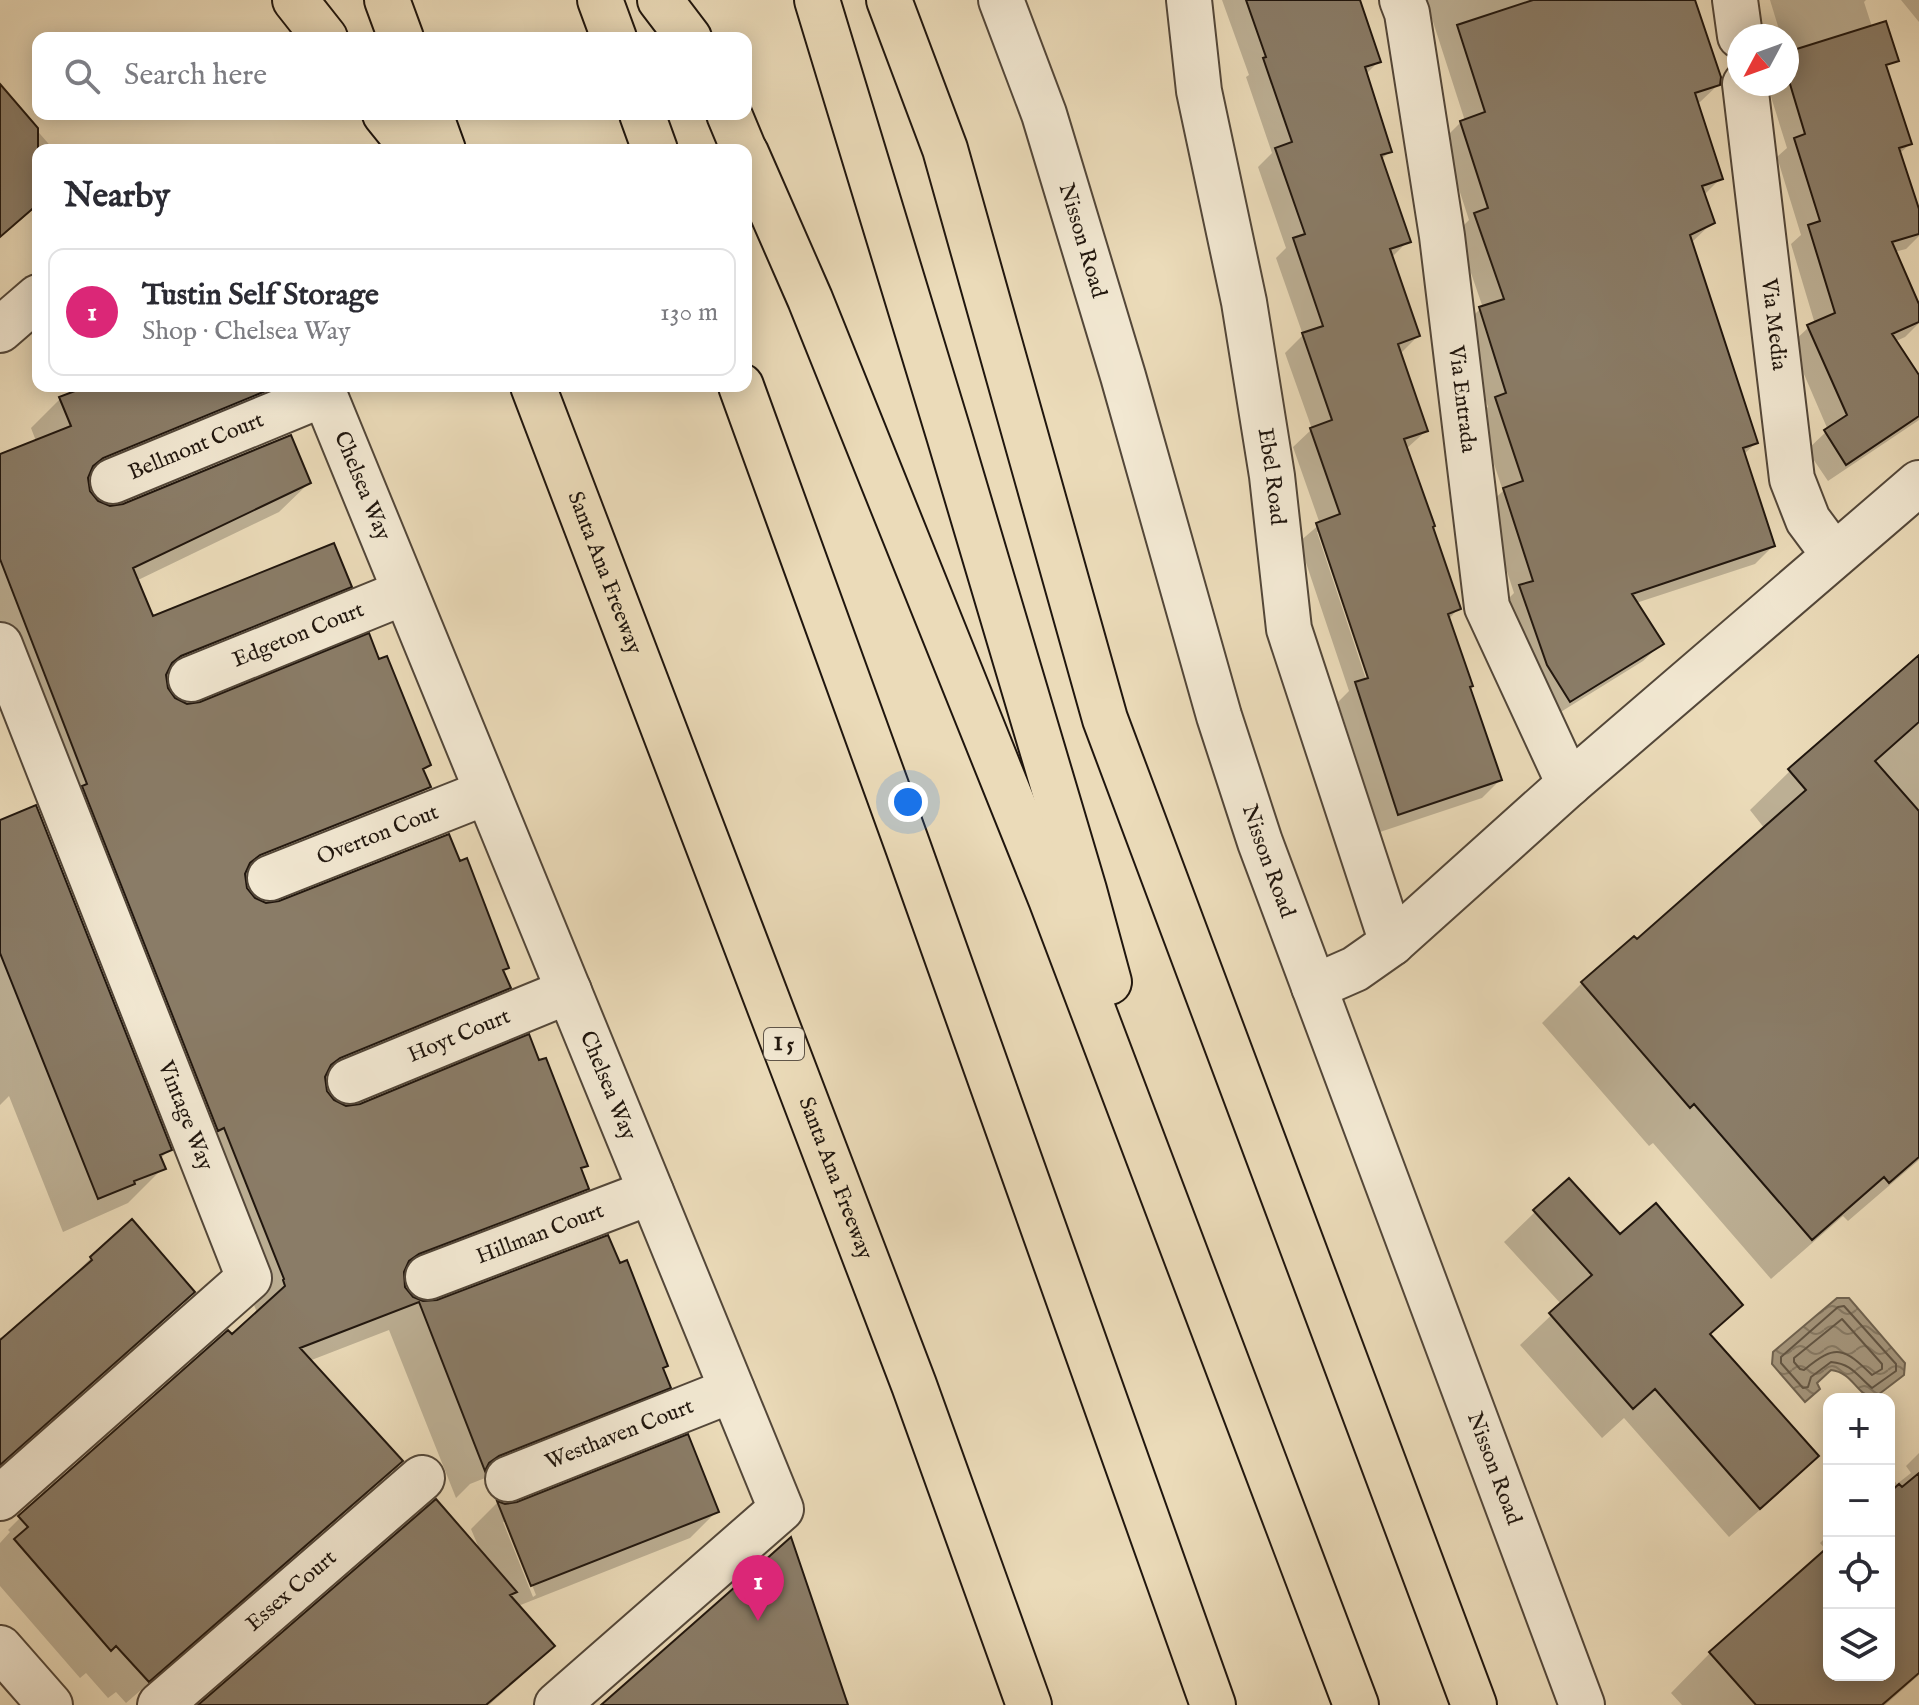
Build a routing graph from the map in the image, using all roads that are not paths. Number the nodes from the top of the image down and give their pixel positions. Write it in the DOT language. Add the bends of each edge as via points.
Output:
graph roads {
  1 [pos="295,0"];
  2 [pos="387,0"];
  3 [pos="600,0"];
  4 [pos="660,0"];
  5 [pos="817,0"];
  6 [pos="889,0"];
  7 [pos="1001,0"];
  8 [pos="1189,0"];
  9 [pos="1402,0"];
  10 [pos="1735,0"];
  11 [pos="1738,24"];
  12 [pos="320,32"];
  13 [pos="399,32"];
  14 [pos="612,32"];
  15 [pos="684,32"];
  16 [pos="1746,96"];
  17 [pos="390,120"];
  18 [pos="432,120"];
  19 [pos="644,120"];
  20 [pos="732,120"];
  21 [pos="409,144"];
  22 [pos="441,144"];
  23 [pos="653,144"];
  24 [pos="742,144"];
  25 [pos="752,168"];
  26 [pos="317,392"];
  27 [pos="323,392"];
  28 [pos="535,392"];
  29 [pos="743,392"];
  30 [pos="113,481"];
  31 [pos="1919,483"];
  32 [pos="1834,555"];
  33 [pos="405,592"];
  34 [pos="0,645"];
  35 [pos="191,679"];
  36 [pos="1569,784"];
  37 [pos="487,792"];
  38 [pos="270,878"];
  39 [pos="1392,943"];
  40 [pos="1314,987"];
  41 [pos="569,991"];
  42 [pos="350,1081"];
  43 [pos="651,1192"];
  44 [pos="1174,1223"];
  45 [pos="428,1277"];
  46 [pos="732,1390"];
  47 [pos="422,1478"];
  48 [pos="508,1479"];
  49 [pos="0,1498"];
  50 [pos="0,1648"];
  51 [pos="50,1705"];
  52 [pos="160,1705"];
  53 [pos="557,1705"];
  54 [pos="1029,1705"];
  55 [pos="1213,1705"];
  56 [pos="1356,1705"];
  57 [pos="1474,1705"];
  58 [pos="1582,1705"];
  1 -- 12 [label="highway"];
  2 -- 13 [label="highway"];
  3 -- 14 [label="highway"];
  4 -- 15 [label="highway"];
  5 -- 44 [label="highway" via="1084,890"];
  6 -- 57 [label="highway" via="945,149 1105,719"];
  7 -- 40 [label="street, Nisson Road" via="1044,114 1224,730"];
  8 -- 39 [label="street, Ebel Road" via="1199,91 1244,302 1289,629"];
  9 -- 36 [label="street, Via Entrada" via="1442,236 1487,607"];
  10 -- 11 [label="street"];
  16 -- 32 [label="street, Via Media" via="1792,479 1808,520"];
  17 -- 21 [label="highway"];
  18 -- 22 [label="highway"];
  19 -- 23 [label="highway"];
  20 -- 24 [label="highway"];
  25 -- 44 [label="highway" via="810,299 1051,899"];
  26 -- 30 [label="street, Bellmont Court"];
  27 -- 33 [label="street, Chelsea Way"];
  28 -- 54 [label="highway, Santa Ana Freeway / I 5" via="908,1370"];
  29 -- 55 [label="highway"];
  31 -- 32 [label="street"];
  32 -- 36 [label="street"];
  33 -- 35 [label="street, Edgeton Court"];
  33 -- 37 [label="street, Chelsea Way"];
  34 -- 49 [label="street, Vintage Way" via="249,1278"];
  36 -- 39 [label="street"];
  37 -- 38 [label="street, Overton Cout"];
  37 -- 41 [label="street, Chelsea Way"];
  39 -- 40 [label="street" via="1355,969"];
  40 -- 58 [label="street, Nisson Road"];
  41 -- 42 [label="street, Hoyt Court"];
  41 -- 43 [label="street, Chelsea Way"];
  43 -- 45 [label="street, Hillman Court"];
  43 -- 46 [label="street, Chelsea Way"];
  44 -- 56 [label="highway"];
  46 -- 48 [label="street, Westhaven Court"];
  46 -- 53 [label="street, Chelsea Way" via="781,1509"];
  47 -- 52 [label="street, Essex Court"];
  50 -- 51 [label="street"];
}
